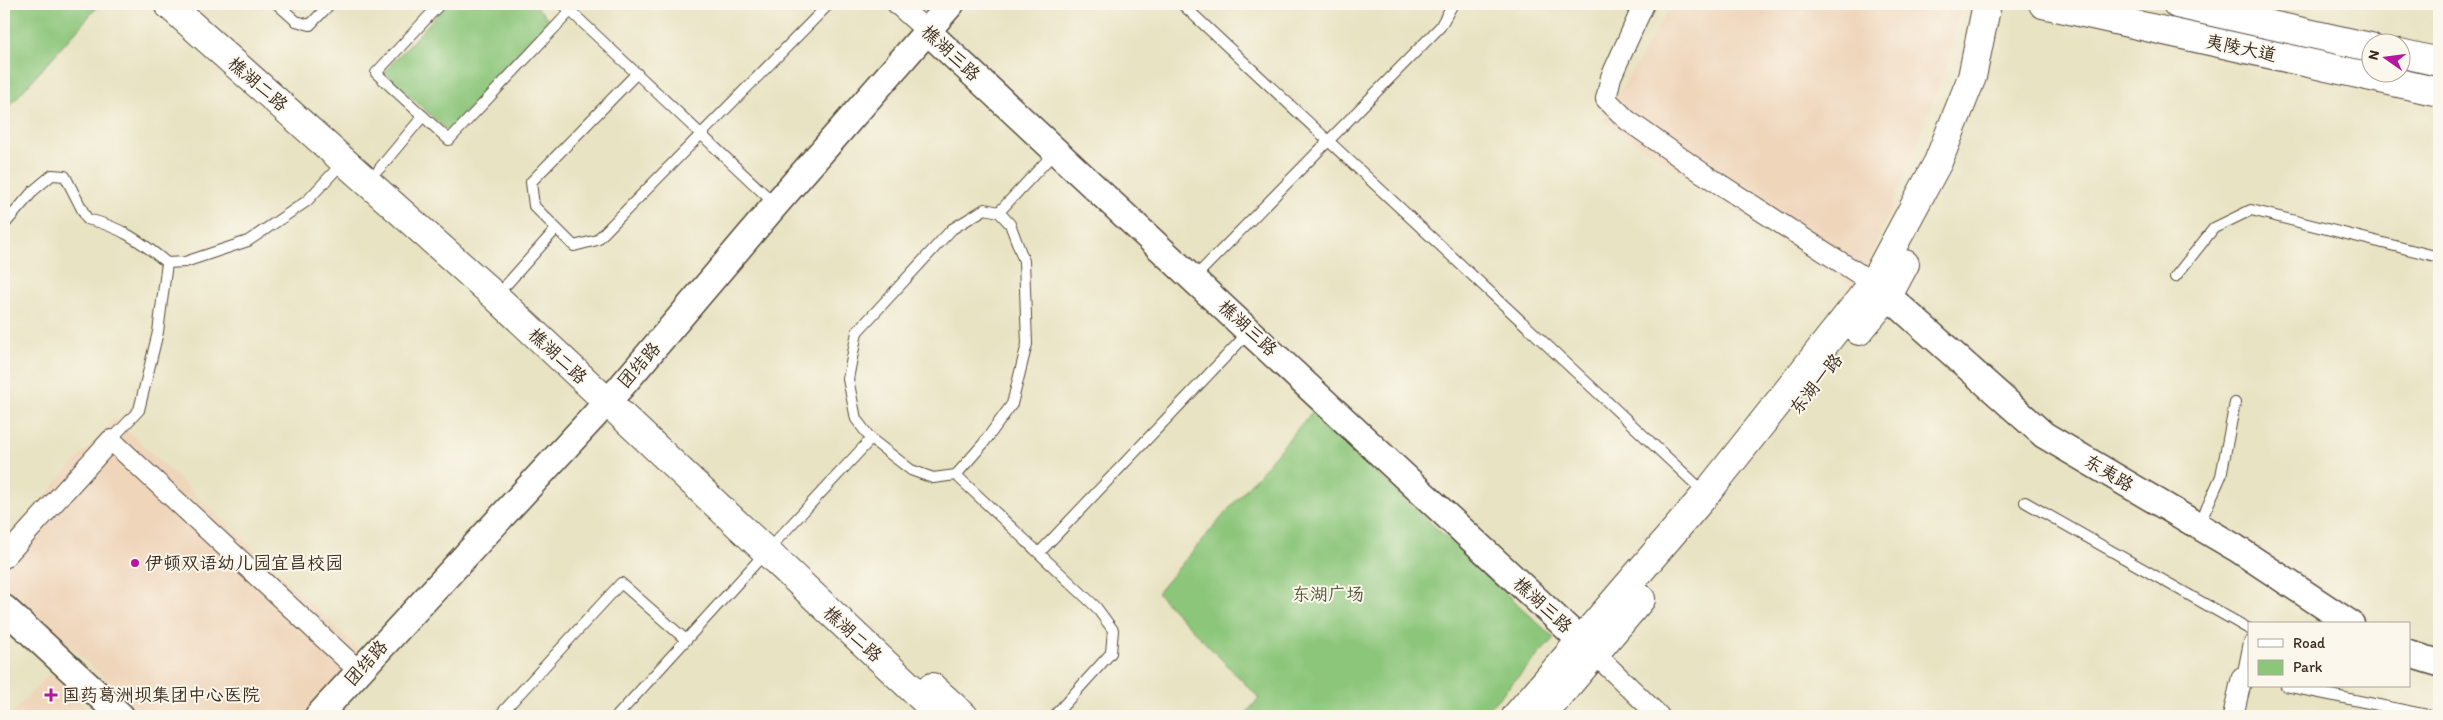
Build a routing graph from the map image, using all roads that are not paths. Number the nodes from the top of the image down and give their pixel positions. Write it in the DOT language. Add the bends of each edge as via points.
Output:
graph roads {
  1 [pos="168,4"];
  2 [pos="193,4"];
  3 [pos="277,4"];
  4 [pos="330,4"];
  5 [pos="440,4"];
  6 [pos="829,4"];
  7 [pos="897,4"];
  8 [pos="951,4"];
  9 [pos="968,4"];
  10 [pos="1182,4"];
  11 [pos="1453,4"];
  12 [pos="1644,4"];
  13 [pos="1987,4"];
  14 [pos="2005,4"];
  15 [pos="2043,4"];
  16 [pos="2177,4"];
  17 [pos="570,6"];
  18 [pos="931,35"];
  19 [pos="2360,45"];
  20 [pos="2410,55"];
  21 [pos="2439,62"];
  22 [pos="637,73"];
  23 [pos="2439,92"];
  24 [pos="423,116"];
  25 [pos="702,134"];
  26 [pos="1329,140"];
  27 [pos="1056,151"];
  28 [pos="344,160"];
  29 [pos="378,169"];
  30 [pos="776,204"];
  31 [pos="999,212"];
  32 [pos="4,225"];
  33 [pos="556,229"];
  34 [pos="2439,257"];
  35 [pos="167,263"];
  36 [pos="2175,277"];
  37 [pos="1194,278"];
  38 [pos="507,284"];
  39 [pos="1880,290"];
  40 [pos="1250,331"];
  41 [pos="619,399"];
  42 [pos="2235,402"];
  43 [pos="871,439"];
  44 [pos="111,440"];
  45 [pos="956,475"];
  46 [pos="1706,494"];
  47 [pos="2025,502"];
  48 [pos="2199,526"];
  49 [pos="771,547"];
  50 [pos="1039,553"];
  51 [pos="4,558"];
  52 [pos="4,608"];
  53 [pos="2348,622"];
  54 [pos="2248,628"];
  55 [pos="686,640"];
  56 [pos="1589,648"];
  57 [pos="2248,651"];
  58 [pos="2410,654"];
  59 [pos="2439,663"];
  60 [pos="359,671"];
  61 [pos="2245,678"];
  62 [pos="2296,688"];
  63 [pos="1656,715"];
  64 [pos="120,716"];
  65 [pos="318,716"];
  66 [pos="336,716"];
  67 [pos="499,716"];
  68 [pos="617,716"];
  69 [pos="941,716"];
  70 [pos="964,716"];
  71 [pos="1054,716"];
  72 [pos="1516,716"];
  73 [pos="1542,716"];
  74 [pos="2233,716"];
  75 [pos="2432,716"];
  1 -- 28 [label="main road, 樵湖二路"];
  2 -- 29 [label="main road, 樵湖二路"];
  3 -- 4 [label="lane" via="296,21 310,25"];
  5 -- 24 [label="lane" via="376,73"];
  6 -- 25 [label="lane"];
  7 -- 18 [label="street, 樵湖三路"];
  8 -- 18 [label="street, 团结路"];
  9 -- 18 [label="street, 团结路"];
  10 -- 26 [label="lane"];
  11 -- 26 [label="lane" via="1440,27"];
  12 -- 39 [label="street" via="1612,77 1606,99 1627,120 1701,172"];
  13 -- 39 [label="main road" via="1972,77"];
  14 -- 39 [label="main road, 东湖一路" via="1988,89 1952,177"];
  15 -- 23 [label="main road, 夷陵大道"];
  16 -- 19 [label="main road, 夷陵大道"];
  17 -- 22 [label="lane"];
  17 -- 24 [label="lane" via="449,140"];
  18 -- 27 [label="street, 樵湖三路"];
  18 -- 30 [label="street, 团结路"];
  18 -- 41 [label="street, 团结路"];
  20 -- 21 [label="main road"];
  22 -- 25 [label="lane"];
  22 -- 33 [label="lane" via="531,182 534,206"];
  24 -- 29 [label="lane"];
  25 -- 30 [label="lane"];
  25 -- 33 [label="lane" via="597,240 574,246"];
  26 -- 37 [label="lane"];
  26 -- 46 [label="lane"];
  27 -- 31 [label="lane"];
  27 -- 37 [label="street, 樵湖三路"];
  28 -- 35 [label="lane" via="307,201 248,241 185,262"];
  28 -- 41 [label="main road, 樵湖二路"];
  29 -- 38 [label="main road, 樵湖二路"];
  30 -- 41 [label="street, 团结路"];
  31 -- 43 [label="lane" via="985,210 952,230 857,332 848,379 856,419"];
  31 -- 45 [label="lane" via="1010,224 1024,261 1027,344 1012,404"];
  32 -- 35 [label="lane" via="34,190 52,175 65,176 87,219 106,223 140,241"];
  33 -- 38 [label="lane"];
  34 -- 36 [label="lane" via="2251,210 2214,228"];
  35 -- 44 [label="lane" via="158,332 139,410"];
  37 -- 40 [label="street, 樵湖三路"];
  38 -- 41 [label="main road, 樵湖二路"];
  39 -- 46 [label="main road"];
  39 -- 48 [label="street, 东夷路" via="2044,435"];
  39 -- 56 [label="main road, 东湖一路"];
  40 -- 50 [label="lane"];
  40 -- 56 [label="street, 樵湖三路"];
  41 -- 49 [label="main road, 樵湖二路"];
  41 -- 60 [label="street, 团结路"];
  41 -- 66 [label="street, 团结路"];
  42 -- 48 [label="lane" via="2221,476"];
  43 -- 45 [label="lane" via="911,470 933,478"];
  43 -- 49 [label="lane"];
  44 -- 51 [label="street"];
  44 -- 60 [label="street"];
  45 -- 50 [label="lane"];
  46 -- 56 [label="main road"];
  47 -- 54 [label="lane"];
  48 -- 53 [label="street, 东夷路"];
  49 -- 55 [label="lane"];
  49 -- 69 [label="main road, 樵湖二路"];
  49 -- 70 [label="main road, 樵湖二路"];
  50 -- 71 [label="lane" via="1096,607 1113,630 1111,653"];
  52 -- 64 [label="street"];
  55 -- 67 [label="lane" via="621,583"];
  55 -- 68 [label="lane"];
  56 -- 63 [label="street"];
  56 -- 72 [label="main road"];
  56 -- 73 [label="main road, 东湖一路"];
  57 -- 61 [label="lane"];
  58 -- 59 [label="street"];
  60 -- 65 [label="street, 团结路"];
  61 -- 74 [label="street"];
  62 -- 75 [label="lane"];
}
